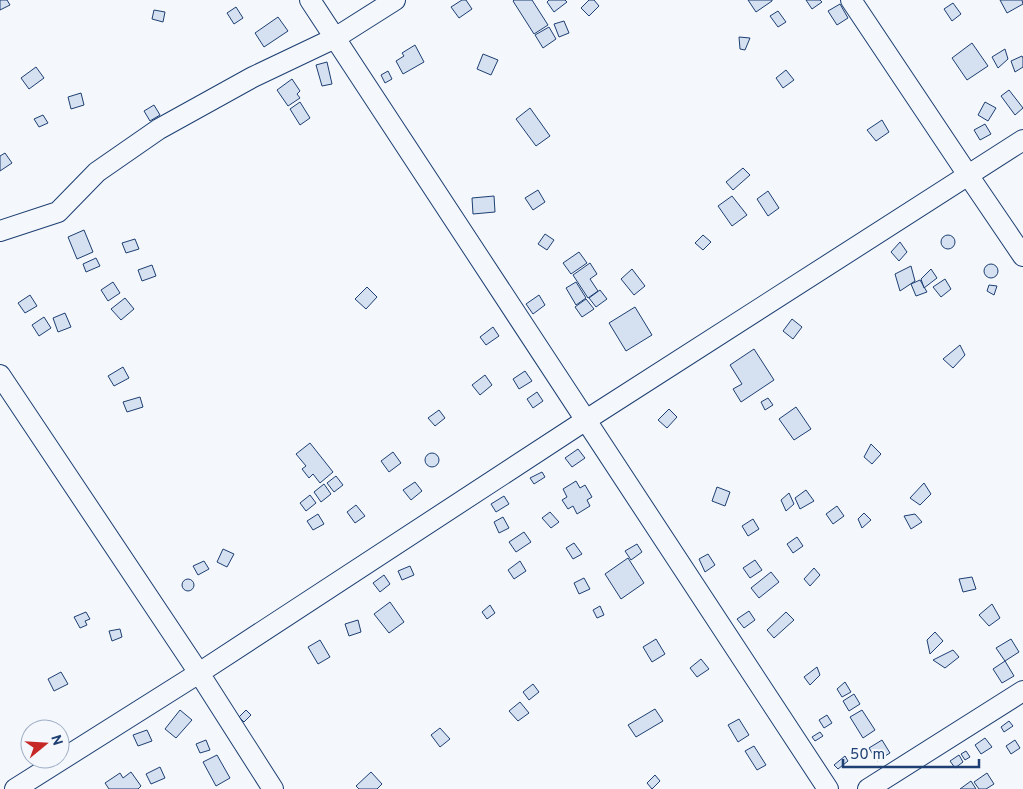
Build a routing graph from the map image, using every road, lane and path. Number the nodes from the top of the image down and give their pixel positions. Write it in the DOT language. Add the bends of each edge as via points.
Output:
graph roads {
  1 [pos="310,0"];
  2 [pos="395,0"];
  3 [pos="851,0"];
  4 [pos="336,38"];
  5 [pos="1023,140"];
  6 [pos="968,175"];
  7 [pos="0,231"];
  8 [pos="1023,256"];
  9 [pos="0,375"];
  10 [pos="586,420"];
  11 [pos="199,673"];
  12 [pos="1023,691"];
  13 [pos="15,789"];
  14 [pos="273,789"];
  15 [pos="828,789"];
  16 [pos="868,789"];
  1 -- 4 [label="street"];
  2 -- 4 [label="street"];
  3 -- 6 [label="street"];
  4 -- 7 [label="street" via="253,77 159,129 97,172 58,212"];
  4 -- 10 [label="street"];
  5 -- 6 [label="street"];
  6 -- 8 [label="street"];
  6 -- 10 [label="street"];
  9 -- 11 [label="street"];
  10 -- 11 [label="street"];
  10 -- 15 [label="street"];
  11 -- 13 [label="street"];
  11 -- 14 [label="street"];
  12 -- 16 [label="street"];
}
